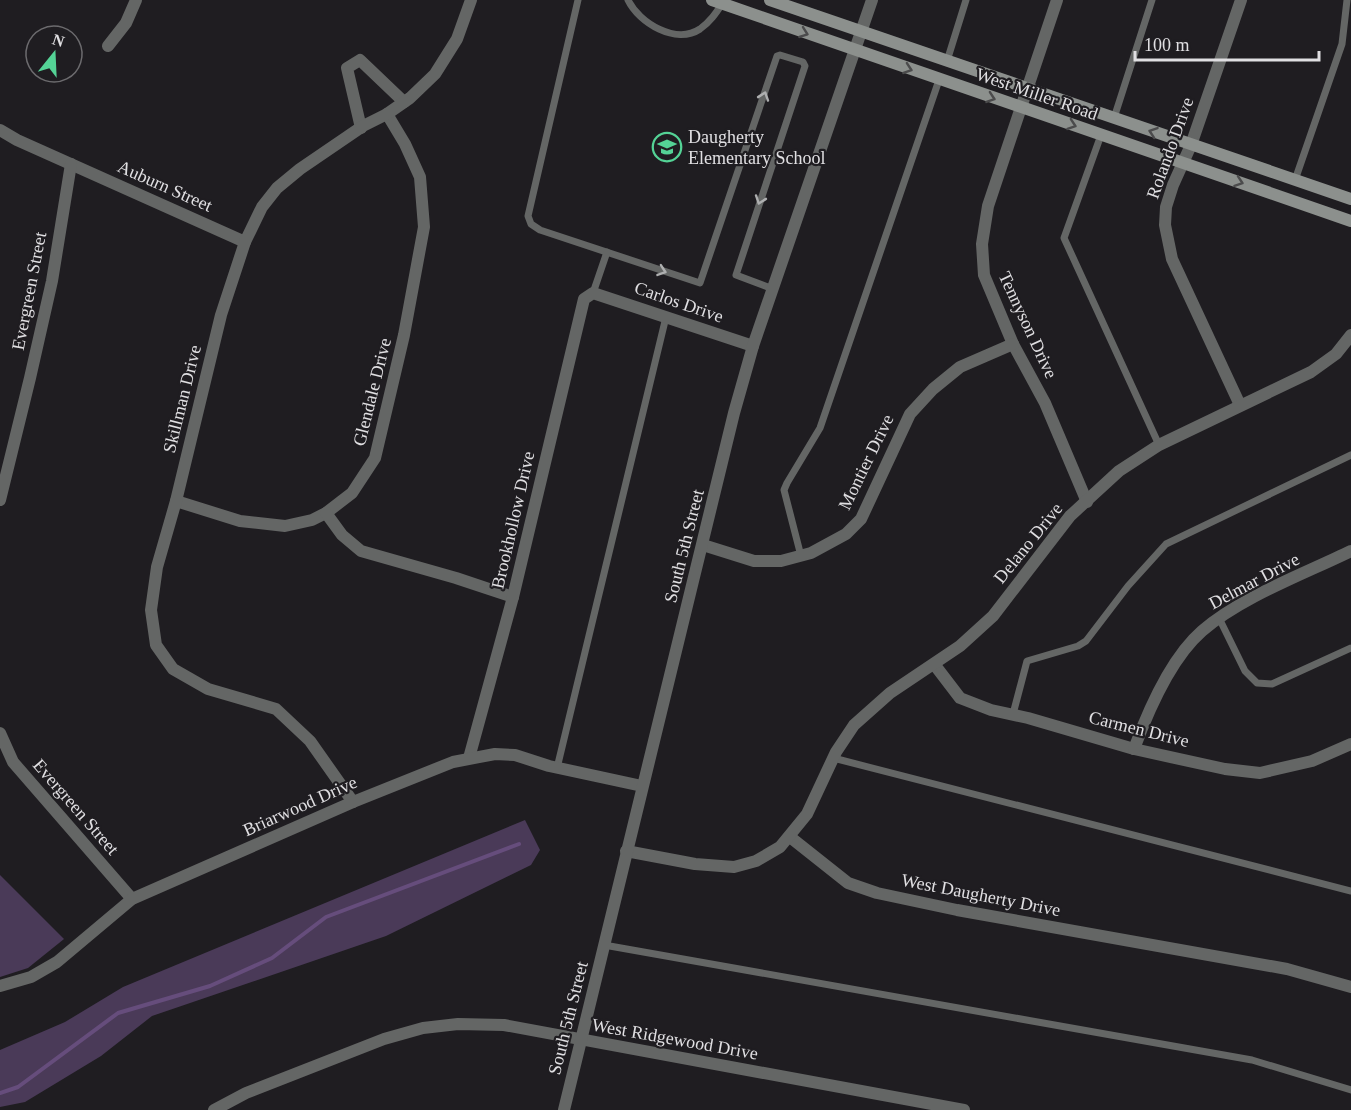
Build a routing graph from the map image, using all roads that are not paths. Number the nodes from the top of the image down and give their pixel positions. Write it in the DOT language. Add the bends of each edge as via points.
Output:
graph roads {
  1 [pos="136,0"];
  2 [pos="471,0"];
  3 [pos="578,0"];
  4 [pos="628,0"];
  5 [pos="770,0"];
  6 [pos="872,0"];
  7 [pos="966,0"];
  8 [pos="1057,0"];
  9 [pos="1152,0"];
  10 [pos="1241,0"];
  11 [pos="1347,0"];
  12 [pos="717,2"];
  13 [pos="862,32"];
  14 [pos="108,46"];
  15 [pos="856,51"];
  16 [pos="947,61"];
  17 [pos="939,80"];
  18 [pos="1028,89"];
  19 [pos="404,102"];
  20 [pos="1022,108"];
  21 [pos="387,114"];
  22 [pos="1114,118"];
  23 [pos="361,128"];
  24 [pos="0,130"];
  25 [pos="1101,135"];
  26 [pos="1191,145"];
  27 [pos="70,164"];
  28 [pos="1183,164"];
  29 [pos="1295,180"];
  30 [pos="1351,199"];
  31 [pos="1351,221"];
  32 [pos="245,242"];
  33 [pos="607,252"];
  34 [pos="773,289"];
  35 [pos="593,293"];
  36 [pos="666,317"];
  37 [pos="1351,334"];
  38 [pos="1013,344"];
  39 [pos="753,346"];
  40 [pos="1240,405"];
  41 [pos="1160,445"];
  42 [pos="1351,455"];
  43 [pos="0,500"];
  44 [pos="176,501"];
  45 [pos="1087,502"];
  46 [pos="326,513"];
  47 [pos="703,545"];
  48 [pos="1351,551"];
  49 [pos="801,556"];
  50 [pos="513,597"];
  51 [pos="1219,618"];
  52 [pos="1351,648"];
  53 [pos="934,664"];
  54 [pos="1013,714"];
  55 [pos="0,733"];
  56 [pos="1351,744"];
  57 [pos="1134,749"];
  58 [pos="469,758"];
  59 [pos="833,758"];
  60 [pos="557,768"];
  61 [pos="642,786"];
  62 [pos="353,802"];
  63 [pos="789,837"];
  64 [pos="626,851"];
  65 [pos="1351,891"];
  66 [pos="132,899"];
  67 [pos="604,945"];
  68 [pos="0,986"];
  69 [pos="1351,987"];
  70 [pos="581,1040"];
  71 [pos="1351,1090"];
  72 [pos="214,1110"];
  73 [pos="564,1110"];
  74 [pos="964,1110"];
  1 -- 14 [label="street" via="126,23"];
  2 -- 19 [label="street, Skillman Drive" via="457,39 435,74"];
  3 -- 33 [label="lane" via="528,216 531,225 540,230"];
  4 -- 12 [label="lane" via="633,10 653,27 682,35 699,30 712,19"];
  5 -- 13 [label="main road, West Miller Road"];
  6 -- 13 [label="street, South 5th Street"];
  7 -- 16 [label="lane"];
  8 -- 18 [label="street, Tennyson Drive"];
  9 -- 22 [label="lane"];
  10 -- 26 [label="street, Rolando Drive"];
  11 -- 29 [label="lane" via="1342,44"];
  12 -- 15 [label="main road, West Miller Road, one-way"];
  13 -- 15 [label="street, South 5th Street"];
  13 -- 16 [label="main road, West Miller Road"];
  15 -- 17 [label="main road, West Miller Road, one-way"];
  15 -- 34 [label="street, South 5th Street"];
  16 -- 18 [label="main road, West Miller Road"];
  17 -- 20 [label="main road, West Miller Road, one-way"];
  17 -- 49 [label="lane" via="820,428 784,490"];
  18 -- 20 [label="street, Tennyson Drive"];
  18 -- 22 [label="main road, West Miller Road"];
  19 -- 21 [label="street, Skillman Drive"];
  19 -- 23 [label="street" via="360,60 347,68"];
  20 -- 25 [label="main road, West Miller Road, one-way"];
  20 -- 38 [label="street, Tennyson Drive" via="987,206 982,244 984,274"];
  21 -- 23 [label="street, Skillman Drive"];
  21 -- 46 [label="street, Glendale Drive" via="420,177 424,227 375,458 352,493"];
  26 -- 22 [label="main road, West Miller Road, one-way"];
  23 -- 32 [label="street, Skillman Drive" via="277,189 262,207"];
  24 -- 27 [label="street"];
  25 -- 28 [label="main road, West Miller Road"];
  25 -- 41 [label="lane" via="1064,238"];
  26 -- 28 [label="street, Rolando Drive"];
  26 -- 29 [label="main road, West Miller Road"];
  27 -- 32 [label="street, Auburn Street"];
  27 -- 43 [label="street, Evergreen Street" via="49,292"];
  28 -- 31 [label="main road, West Miller Road, one-way"];
  28 -- 40 [label="street, Rolando Drive" via="1166,207 1164,225 1172,259"];
  29 -- 30 [label="main road, West Miller Road"];
  32 -- 44 [label="street, Skillman Drive" via="221,315"];
  33 -- 34 [label="lane, one-way" via="700,283 780,55 805,66 736,275"];
  33 -- 35 [label="lane"];
  34 -- 39 [label="street, South 5th Street"];
  35 -- 36 [label="street, Carlos Drive"];
  35 -- 50 [label="street, Brookhollow Drive" via="584,299"];
  36 -- 39 [label="street, Carlos Drive"];
  36 -- 60 [label="lane"];
  37 -- 40 [label="street, Delano Drive" via="1336,354 1311,372"];
  38 -- 45 [label="street, Tennyson Drive" via="1045,403"];
  38 -- 49 [label="street, Montier Drive" via="960,367 933,388 910,414 861,519 846,534"];
  39 -- 47 [label="street, South 5th Street"];
  40 -- 41 [label="street, Delano Drive"];
  41 -- 45 [label="street, Delano Drive" via="1119,471"];
  42 -- 54 [label="lane" via="1166,544 1086,641 1027,661"];
  44 -- 46 [label="street, Glendale Drive" via="240,521 285,526"];
  44 -- 62 [label="street, Skillman Drive" via="155,578 151,610 156,645 174,669 196,683 276,709 310,741"];
  45 -- 53 [label="street, Delano Drive" via="1070,516 993,616"];
  46 -- 50 [label="street" via="342,535 361,551"];
  47 -- 49 [label="street, Montier Drive" via="754,561"];
  47 -- 61 [label="street, South 5th Street"];
  48 -- 51 [label="street, Delmar Drive"];
  50 -- 58 [label="street, Brookhollow Drive"];
  51 -- 52 [label="lane" via="1245,671 1257,683 1272,684"];
  51 -- 57 [label="street, Delmar Drive" via="1201,632 1164,682"];
  53 -- 54 [label="street, Carmen Drive" via="960,698"];
  53 -- 59 [label="street, Delano Drive" via="890,693 854,725"];
  54 -- 57 [label="street, Carmen Drive"];
  55 -- 66 [label="street, Evergreen Street" via="13,762"];
  56 -- 57 [label="street, Carmen Drive" via="1312,761 1260,773"];
  58 -- 60 [label="street, Briarwood Drive" via="514,755"];
  58 -- 62 [label="street, Briarwood Drive"];
  59 -- 63 [label="street, Delano Drive" via="807,814"];
  59 -- 65 [label="lane"];
  60 -- 61 [label="street, Briarwood Drive"];
  61 -- 64 [label="street, South 5th Street"];
  62 -- 66 [label="street, Briarwood Drive"];
  63 -- 64 [label="street" via="780,848 734,867"];
  63 -- 69 [label="street, West Daugherty Drive" via="848,884 877,893 1287,969"];
  64 -- 67 [label="street, South 5th Street"];
  66 -- 68 [label="street, Briarwood Drive" via="57,962 31,977"];
  67 -- 70 [label="street, South 5th Street"];
  67 -- 71 [label="lane" via="1252,1060"];
  70 -- 72 [label="street, West Ridgewood Drive" via="504,1025 423,1028 322,1062"];
  70 -- 73 [label="street, South 5th Street"];
  70 -- 74 [label="street, West Ridgewood Drive"];
}
